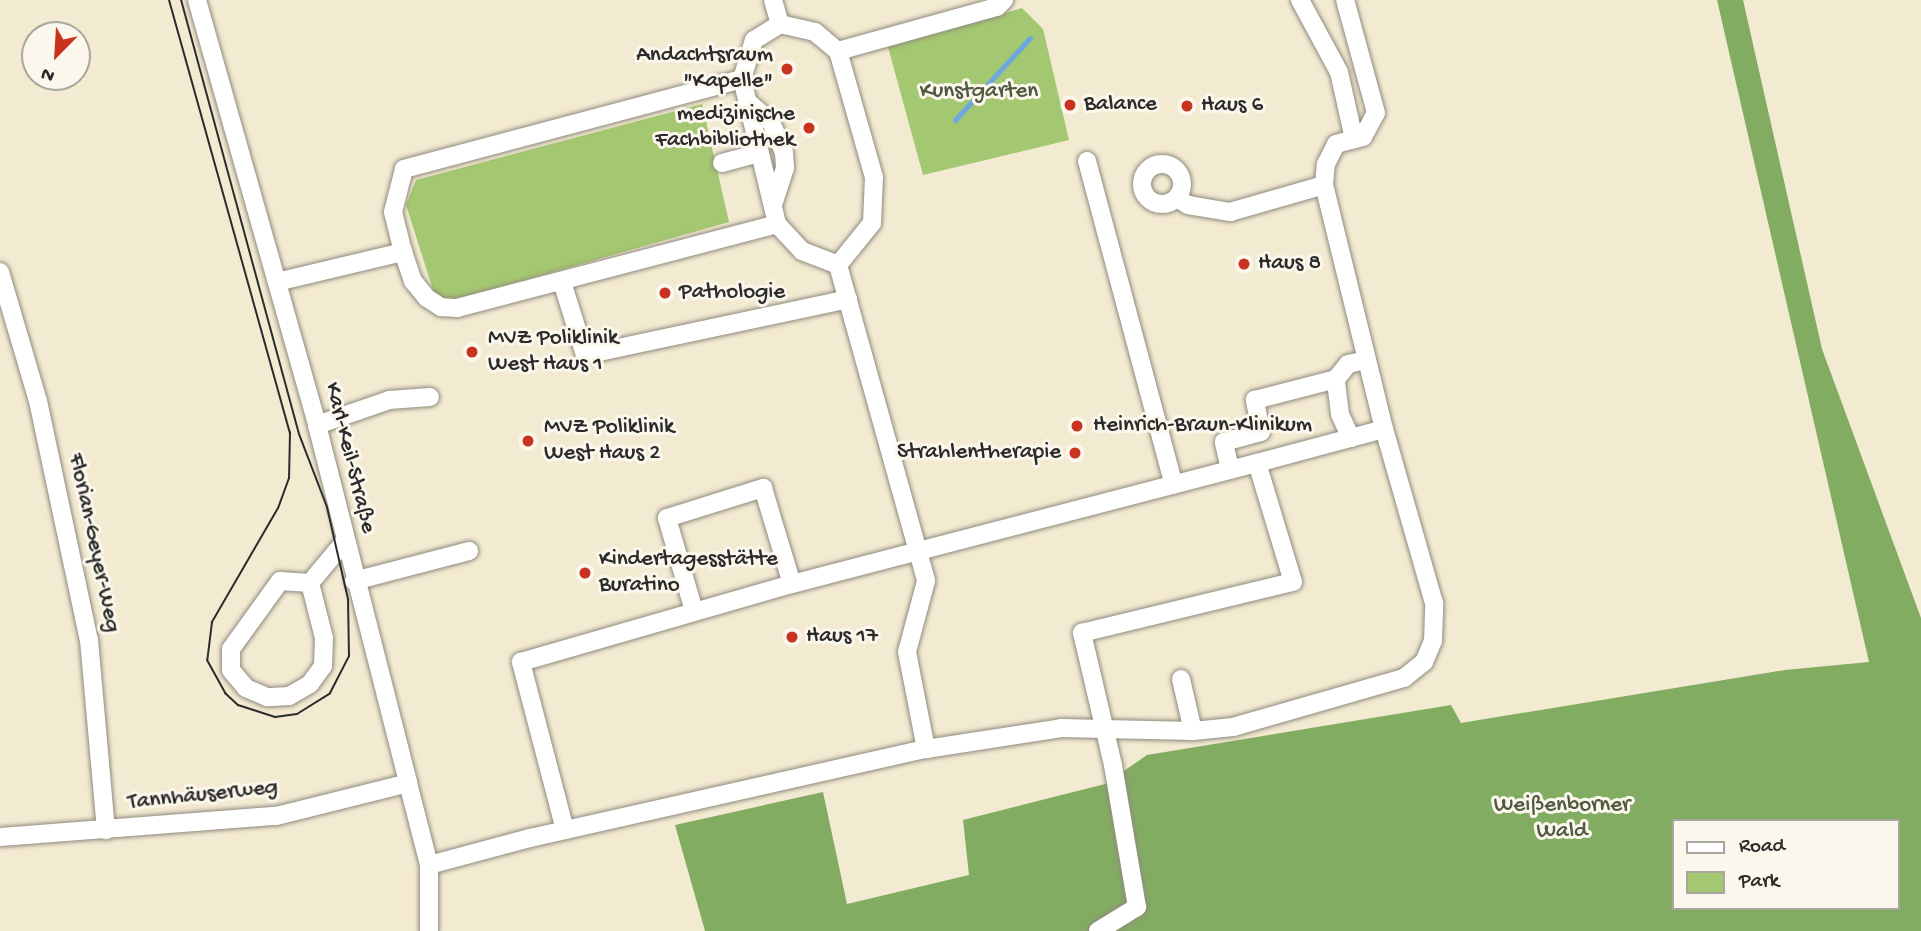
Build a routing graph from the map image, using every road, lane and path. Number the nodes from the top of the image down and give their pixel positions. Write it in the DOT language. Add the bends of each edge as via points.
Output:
graph roads {
  1 [pos="197,0"];
  2 [pos="773,0"];
  3 [pos="1004,0"];
  4 [pos="1300,0"];
  5 [pos="1345,0"];
  6 [pos="779,24"];
  7 [pos="838,51"];
  8 [pos="742,79"];
  9 [pos="748,102"];
  10 [pos="1354,139"];
  11 [pos="760,153"];
  12 [pos="1087,161"];
  13 [pos="722,163"];
  14 [pos="1324,185"];
  15 [pos="1177,198"];
  16 [pos="773,205"];
  17 [pos="778,224"];
  18 [pos="403,252"];
  19 [pos="838,265"];
  20 [pos="0,272"];
  21 [pos="277,282"];
  22 [pos="562,282"];
  23 [pos="848,299"];
  24 [pos="1367,360"];
  25 [pos="1336,379"];
  26 [pos="430,397"];
  27 [pos="317,425"];
  28 [pos="1384,429"];
  29 [pos="1351,438"];
  30 [pos="1257,463"];
  31 [pos="1230,469"];
  32 [pos="1174,485"];
  33 [pos="345,541"];
  34 [pos="918,550"];
  35 [pos="469,551"];
  36 [pos="354,581"];
  37 [pos="310,583"];
  38 [pos="792,584"];
  39 [pos="694,611"];
  40 [pos="1181,679"];
  41 [pos="1104,727"];
  42 [pos="1193,731"];
  43 [pos="926,749"];
  44 [pos="408,783"];
  45 [pos="106,830"];
  46 [pos="565,830"];
  47 [pos="0,837"];
  48 [pos="429,865"];
  49 [pos="429,931"];
  50 [pos="1098,931"];
  1 -- 21 [label="street, Karl-Keil-Straße"];
  2 -- 6 [label="street"];
  3 -- 7 [label="street" via="997,8"];
  4 -- 10 [label="street" via="1339,72"];
  5 -- 10 [label="street" via="1376,113 1363,137"];
  6 -- 7 [label="street" via="815,32"];
  6 -- 8 [label="street" via="754,40"];
  7 -- 19 [label="street" via="876,202 872,223"];
  8 -- 9 [label="street"];
  8 -- 18 [label="street" via="404,169 393,212"];
  9 -- 11 [label="street"];
  9 -- 16 [label="street" via="759,108 779,136 785,168"];
  10 -- 14 [label="street" via="1336,144 1326,164"];
  11 -- 13 [label="street"];
  11 -- 16 [label="street"];
  12 -- 32 [label="street"];
  14 -- 15 [label="street" via="1230,212 1188,205"];
  14 -- 24 [label="street" via="1332,240"];
  16 -- 17 [label="street"];
  17 -- 19 [label="street" via="802,251"];
  17 -- 22 [label="street"];
  18 -- 21 [label="street"];
  18 -- 22 [label="street" via="413,281 441,307 457,308"];
  19 -- 23 [label="street"];
  20 -- 45 [label="street, Florian-Geyer-Weg" via="38,401 89,640"];
  21 -- 27 [label="street, Karl-Keil-Straße"];
  22 -- 23 [label="street" via="585,355"];
  23 -- 34 [label="street"];
  24 -- 25 [label="street" via="1348,364"];
  24 -- 28 [label="street"];
  25 -- 29 [label="street" via="1340,414"];
  25 -- 31 [label="street" via="1255,400 1261,432 1224,442"];
  26 -- 27 [label="street" via="389,400"];
  27 -- 33 [label="street, Karl-Keil-Straße"];
  28 -- 29 [label="street"];
  28 -- 42 [label="street" via="1434,603 1433,642 1424,662 1404,678 1233,727"];
  29 -- 30 [label="street"];
  30 -- 31 [label="street"];
  30 -- 41 [label="street" via="1293,582 1082,633"];
  31 -- 32 [label="street"];
  32 -- 34 [label="street"];
  33 -- 36 [label="street, Karl-Keil-Straße"];
  33 -- 37 [label="street"];
  34 -- 38 [label="street"];
  34 -- 43 [label="street" via="926,581 907,652"];
  35 -- 36 [label="street"];
  36 -- 44 [label="street, Karl-Keil-Straße"];
  37 -- 37 [label="street" via="280,581 243,628 231,649 231,670 246,688 267,697 289,696 310,684 323,666 324,638"];
  38 -- 39 [label="street"];
  38 -- 39 [label="street" via="763,488 667,517"];
  39 -- 46 [label="street" via="521,662"];
  40 -- 42 [label="street"];
  41 -- 42 [label="street"];
  41 -- 43 [label="street" via="1025,741"];
  41 -- 50 [label="street" via="1137,907"];
  43 -- 46 [label="street"];
  44 -- 45 [label="street, Tannhäuserweg" via="276,816"];
  44 -- 48 [label="street, Karl-Keil-Straße"];
  45 -- 47 [label="street, Tannhäuserweg"];
  46 -- 48 [label="street"];
  48 -- 49 [label="street, Karl-Keil-Straße"];
}
